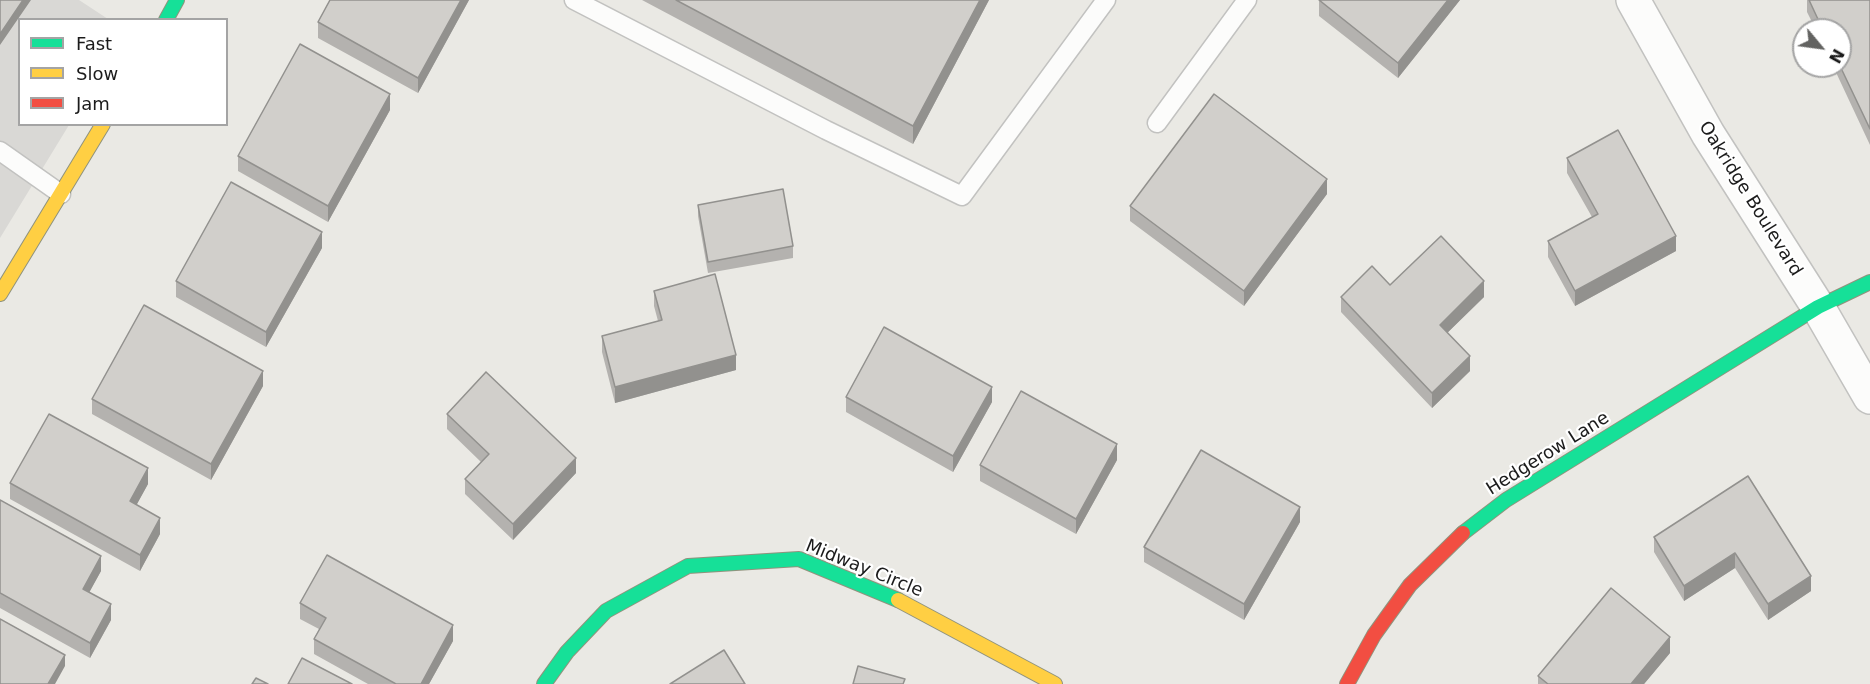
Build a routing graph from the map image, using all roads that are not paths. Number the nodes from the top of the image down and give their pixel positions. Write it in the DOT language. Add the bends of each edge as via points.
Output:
graph roads {
  1 [pos="177,0"];
  2 [pos="574,0"];
  3 [pos="1106,0"];
  4 [pos="1247,0"];
  5 [pos="1633,0"];
  6 [pos="167,18"];
  7 [pos="1157,123"];
  8 [pos="102,126"];
  9 [pos="0,151"];
  10 [pos="62,194"];
  11 [pos="1870,282"];
  12 [pos="0,294"];
  13 [pos="1818,306"];
  14 [pos="1870,397"];
  15 [pos="544,684"];
  16 [pos="1055,684"];
  17 [pos="1347,684"];
  1 -- 6 [label="street"];
  2 -- 3 [label="lane" via="962,196"];
  4 -- 7 [label="lane"];
  5 -- 13 [label="street, Oakridge Boulevard" via="1708,134"];
  8 -- 10 [label="street"];
  9 -- 10 [label="lane"];
  10 -- 12 [label="street"];
  11 -- 13 [label="street, Hedgerow Lane"];
  13 -- 14 [label="street, Oakridge Boulevard"];
  13 -- 17 [label="street, Hedgerow Lane" via="1506,500 1464,532 1410,585 1374,635"];
  15 -- 16 [label="street, Midway Circle" via="567,651 606,611 688,566 799,559 893,597"];
}
